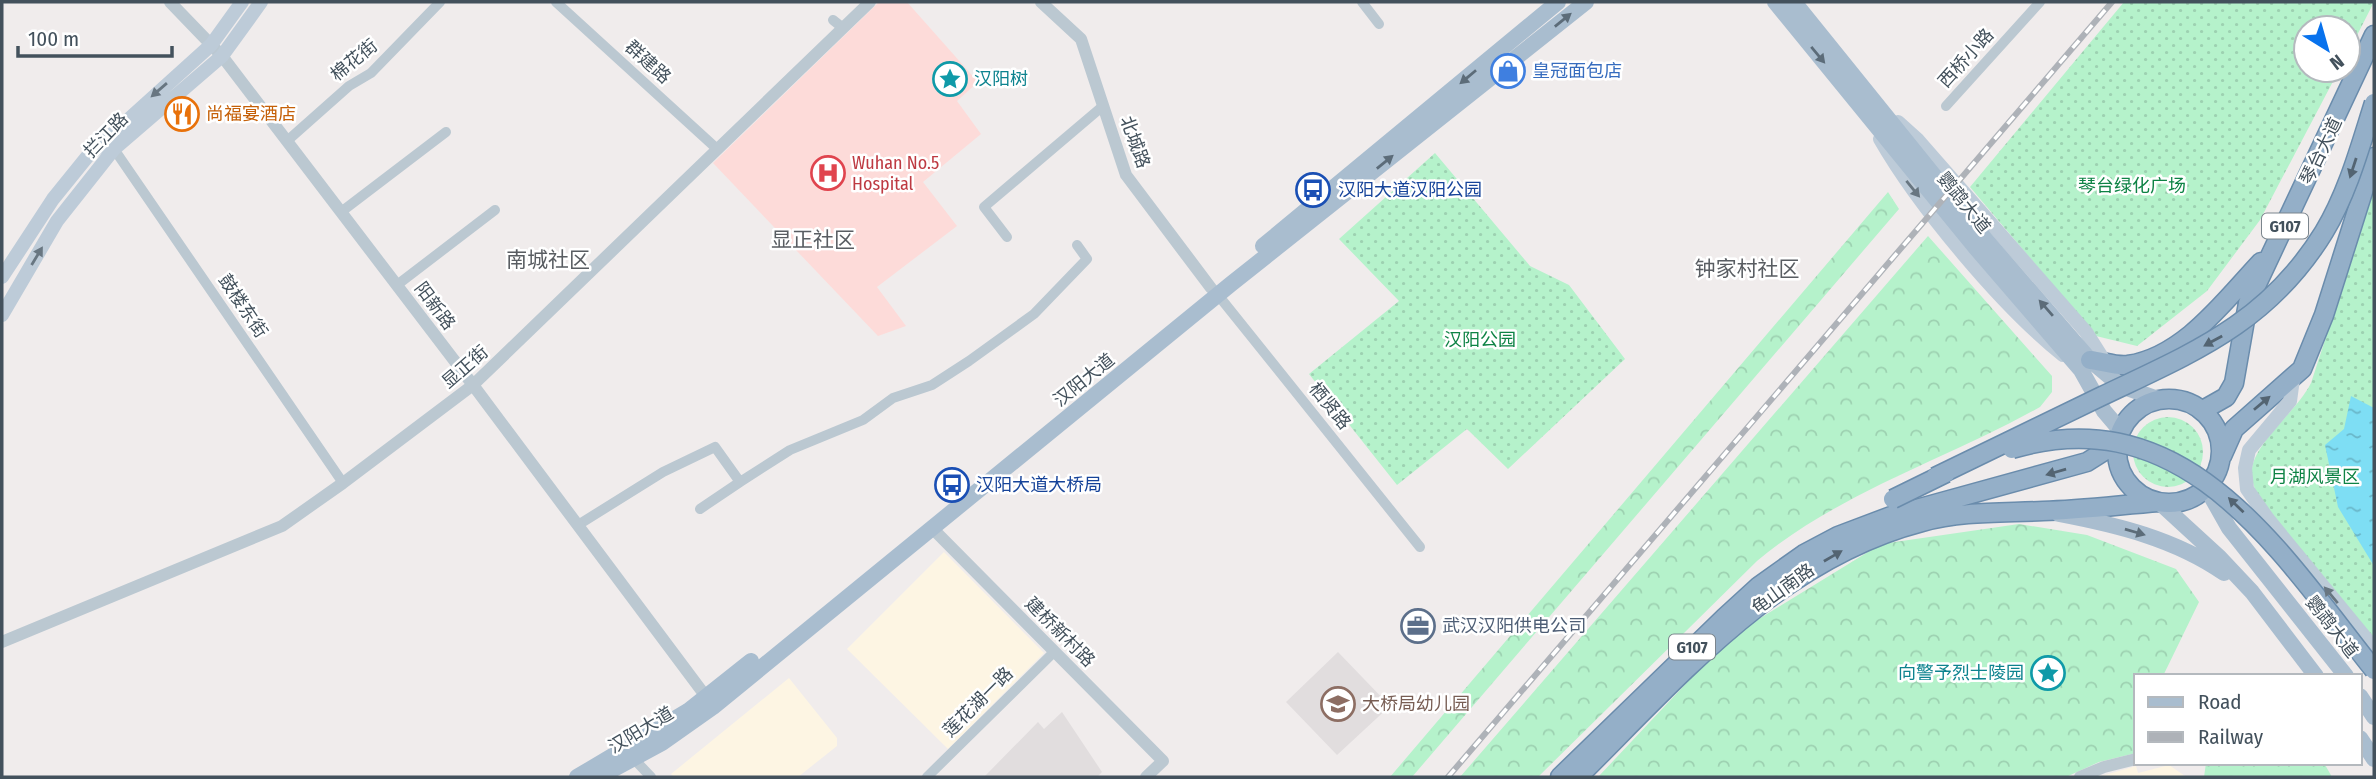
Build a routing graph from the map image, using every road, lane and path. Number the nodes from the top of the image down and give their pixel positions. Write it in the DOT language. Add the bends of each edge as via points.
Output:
graph roads {
  1 [pos="170,2"];
  2 [pos="242,2"];
  3 [pos="261,2"];
  4 [pos="440,2"];
  5 [pos="556,2"];
  6 [pos="870,2"];
  7 [pos="1041,2"];
  8 [pos="1362,2"];
  9 [pos="1558,2"];
  10 [pos="1586,2"];
  11 [pos="1775,2"];
  12 [pos="1794,2"];
  13 [pos="2040,2"];
  14 [pos="1379,23"];
  15 [pos="2374,36"];
  16 [pos="211,45"];
  17 [pos="222,56"];
  18 [pos="2374,103"];
  19 [pos="1103,106"];
  20 [pos="1870,106"];
  21 [pos="1946,106"];
  22 [pos="446,132"];
  23 [pos="286,141"];
  24 [pos="716,148"];
  25 [pos="114,149"];
  26 [pos="2374,157"];
  27 [pos="495,210"];
  28 [pos="341,212"];
  29 [pos="1007,237"];
  30 [pos="1077,246"];
  31 [pos="2275,247"];
  32 [pos="2,277"];
  33 [pos="397,285"];
  34 [pos="1215,291"];
  35 [pos="2,315"];
  36 [pos="2092,364"];
  37 [pos="2293,379"];
  38 [pos="473,385"];
  39 [pos="2158,399"];
  40 [pos="2203,410"];
  41 [pos="2119,437"];
  42 [pos="2222,456"];
  43 [pos="1935,477"];
  44 [pos="2213,480"];
  45 [pos="740,482"];
  46 [pos="343,483"];
  47 [pos="2159,502"];
  48 [pos="700,509"];
  49 [pos="2045,511"];
  50 [pos="578,525"];
  51 [pos="932,528"];
  52 [pos="1838,536"];
  53 [pos="1420,547"];
  54 [pos="2252,592"];
  55 [pos="2,642"];
  56 [pos="2374,648"];
  57 [pos="1054,652"];
  58 [pos="2374,670"];
  59 [pos="2314,674"];
  60 [pos="2344,674"];
  61 [pos="2362,699"];
  62 [pos="709,702"];
  63 [pos="2374,717"];
  64 [pos="2362,741"];
  65 [pos="633,758"];
  66 [pos="2374,759"];
  67 [pos="2134,760"];
  68 [pos="577,777"];
  69 [pos="599,777"];
  70 [pos="651,777"];
  71 [pos="927,777"];
  72 [pos="1146,777"];
  73 [pos="1560,777"];
  74 [pos="1578,777"];
  75 [pos="2080,777"];
  1 -- 16 [label="street, 阳新路"];
  2 -- 16 [label="main road, 拦江路"];
  3 -- 17 [label="main road, 拦江路"];
  4 -- 23 [label="street, 棉花街" via="371,73 349,86"];
  5 -- 24 [label="street, 群建路"];
  6 -- 24 [label="street, 显正街" via="838,24"];
  7 -- 19 [label="street, 北城路" via="1081,38"];
  8 -- 14 [label="street"];
  9 -- 34 [label="main road, 汉阳大道, one-way"];
  34 -- 10 [label="main road, 汉阳大道, one-way"];
  11 -- 20 [label="main road, 鹦鹉大道, one-way"];
  12 -- 20 [label="main road, 鹦鹉大道"];
  13 -- 21 [label="street, 西桥小路"];
  15 -- 31 [label="highway, 琴台大道 / G107"];
  16 -- 17 [label="street, 阳新路"];
  16 -- 32 [label="main road, 拦江路, one-way" via="102,141 53,199"];
  17 -- 23 [label="street, 阳新路"];
  17 -- 25 [label="main road, 拦江路"];
  18 -- 43 [label="highway, one-way, bridge" via="2349,180 2324,232 2278,291 2245,321 2180,359"];
  19 -- 29 [label="street" via="984,207"];
  19 -- 34 [label="street, 北城路" via="1125,175"];
  20 -- 36 [label="main road, 鹦鹉大道"];
  20 -- 36 [label="main road, one-way" via="1900,173 1973,263 2040,337"];
  22 -- 28 [label="street"];
  23 -- 28 [label="street, 阳新路"];
  24 -- 38 [label="street, 显正街" via="679,189"];
  35 -- 25 [label="main road, 拦江路, one-way" via="57,221"];
  25 -- 46 [label="street, 鼓楼东街"];
  26 -- 37 [label="highway" via="2324,314 2302,369"];
  27 -- 33 [label="street"];
  28 -- 33 [label="street, 阳新路"];
  30 -- 45 [label="street" via="1087,259 1071,277 1034,314 970,361 932,385 893,398 863,420 790,450"];
  31 -- 36 [label="highway" via="2224,303 2182,340 2141,362"];
  31 -- 40 [label="highway, 琴台大道 / G107" via="2248,303 2234,383 2225,397"];
  33 -- 38 [label="street, 阳新路"];
  34 -- 51 [label="main road, 汉阳大道"];
  34 -- 53 [label="street, 栖贤路"];
  34 -- 62 [label="main road, 汉阳大道"];
  36 -- 39 [label="main road, 鹦鹉大道" via="2121,386"];
  36 -- 41 [label="main road, 鹦鹉大道" via="2104,411"];
  42 -- 37 [label="highway, one-way" via="2235,429"];
  56 -- 37 [label="main road, one-way" via="2247,489 2249,450 2290,401"];
  38 -- 46 [label="street, 显正街"];
  38 -- 50 [label="street, 阳新路"];
  39 -- 40 [label="highway" via="2182,400"];
  39 -- 41 [label="highway, G107" via="2136,410"];
  40 -- 42 [label="highway" via="2221,439"];
  41 -- 47 [label="highway" via="2119,467 2131,487"];
  41 -- 52 [label="highway, G107, one-way" via="2087,463 1926,505"];
  42 -- 44 [label="highway"];
  43 -- 52 [label="highway, bridge"];
  58 -- 43 [label="highway, one-way, bridge" via="2236,504 2171,460 2119,442 2059,438 1991,455"];
  44 -- 47 [label="highway, G107" via="2189,500"];
  44 -- 60 [label="main road, 鹦鹉大道" via="2212,498 2241,546"];
  45 -- 48 [label="street"];
  45 -- 50 [label="street" via="715,447 663,472"];
  46 -- 55 [label="street, 显正街" via="282,526"];
  47 -- 49 [label="highway, G107"];
  47 -- 54 [label="main road"];
  49 -- 54 [label="main road, one-way" via="2097,521 2182,548"];
  74 -- 49 [label="highway, 龟山南路 / G107, one-way" via="1738,623 1826,559 1875,536 1923,521 1997,511"];
  50 -- 62 [label="street, 阳新路"];
  51 -- 57 [label="street, 建桥新村路"];
  51 -- 62 [label="main road, 汉阳大道"];
  52 -- 73 [label="highway, 龟山南路 / G107" via="1759,586"];
  54 -- 59 [label="main road"];
  57 -- 71 [label="street, 莲花湖一路"];
  57 -- 72 [label="street, 建桥新村路" via="1163,761"];
  61 -- 63 [label="main road"];
  62 -- 65 [label="main road, 汉阳大道"];
  62 -- 68 [label="main road, 汉阳大道"];
  64 -- 66 [label="main road"];
  65 -- 69 [label="main road, 汉阳大道"];
  65 -- 70 [label="street"];
  67 -- 75 [label="street"];
}
